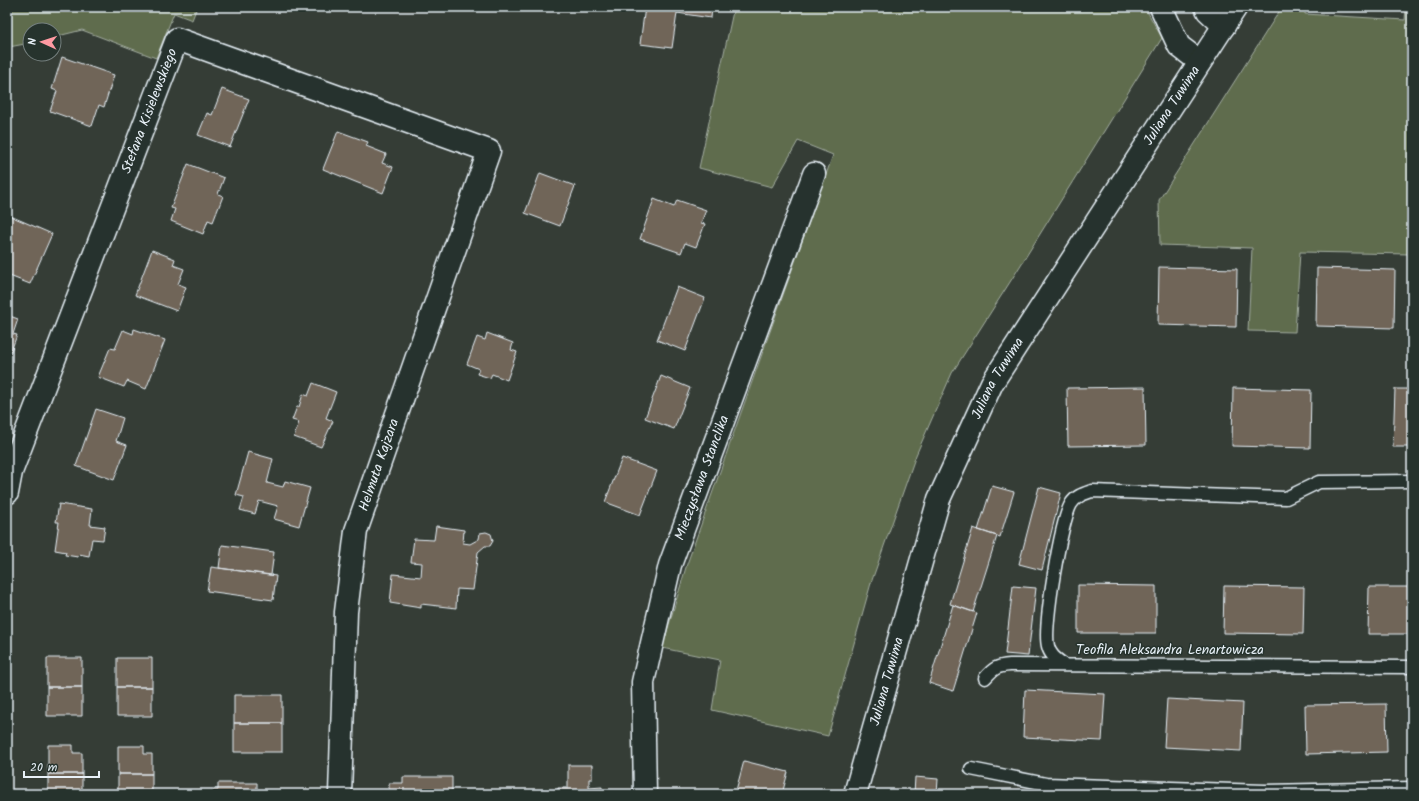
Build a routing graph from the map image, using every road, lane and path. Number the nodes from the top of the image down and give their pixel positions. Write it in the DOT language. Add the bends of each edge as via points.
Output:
graph roads {
  1 [pos="1161,7"];
  2 [pos="1206,7"];
  3 [pos="1236,7"];
  4 [pos="1224,26"];
  5 [pos="1200,62"];
  6 [pos="489,151"];
  7 [pos="814,174"];
  8 [pos="1412,481"];
  9 [pos="7,493"];
  10 [pos="1063,664"];
  11 [pos="1412,667"];
  12 [pos="985,678"];
  13 [pos="971,769"];
  14 [pos="1412,788"];
  15 [pos="340,794"];
  16 [pos="645,794"];
  17 [pos="855,794"];
  1 -- 5 [label="street" via="1179,46"];
  2 -- 4 [label="street"];
  3 -- 4 [label="street, Juliana Tuwima"];
  4 -- 5 [label="street, Juliana Tuwima"];
  5 -- 17 [label="street, Juliana Tuwima" via="992,383 939,499"];
  6 -- 9 [label="street, Stefana Kisielewskiego" via="177,39 11,472"];
  6 -- 15 [label="street, Helmuta Kajzara" via="356,531 346,612"];
  7 -- 16 [label="street, Mieczysława Stanclika" via="670,565 643,682"];
  8 -- 10 [label="lane, Teofila Aleksandra Lenartowicza" via="1320,482 1286,498 1092,491 1081,494 1072,503 1065,519 1047,634 1052,656"];
  10 -- 11 [label="lane, Teofila Aleksandra Lenartowicza"];
  10 -- 12 [label="lane" via="999,666"];
  13 -- 14 [label="lane" via="1046,784 1265,791"];
}
